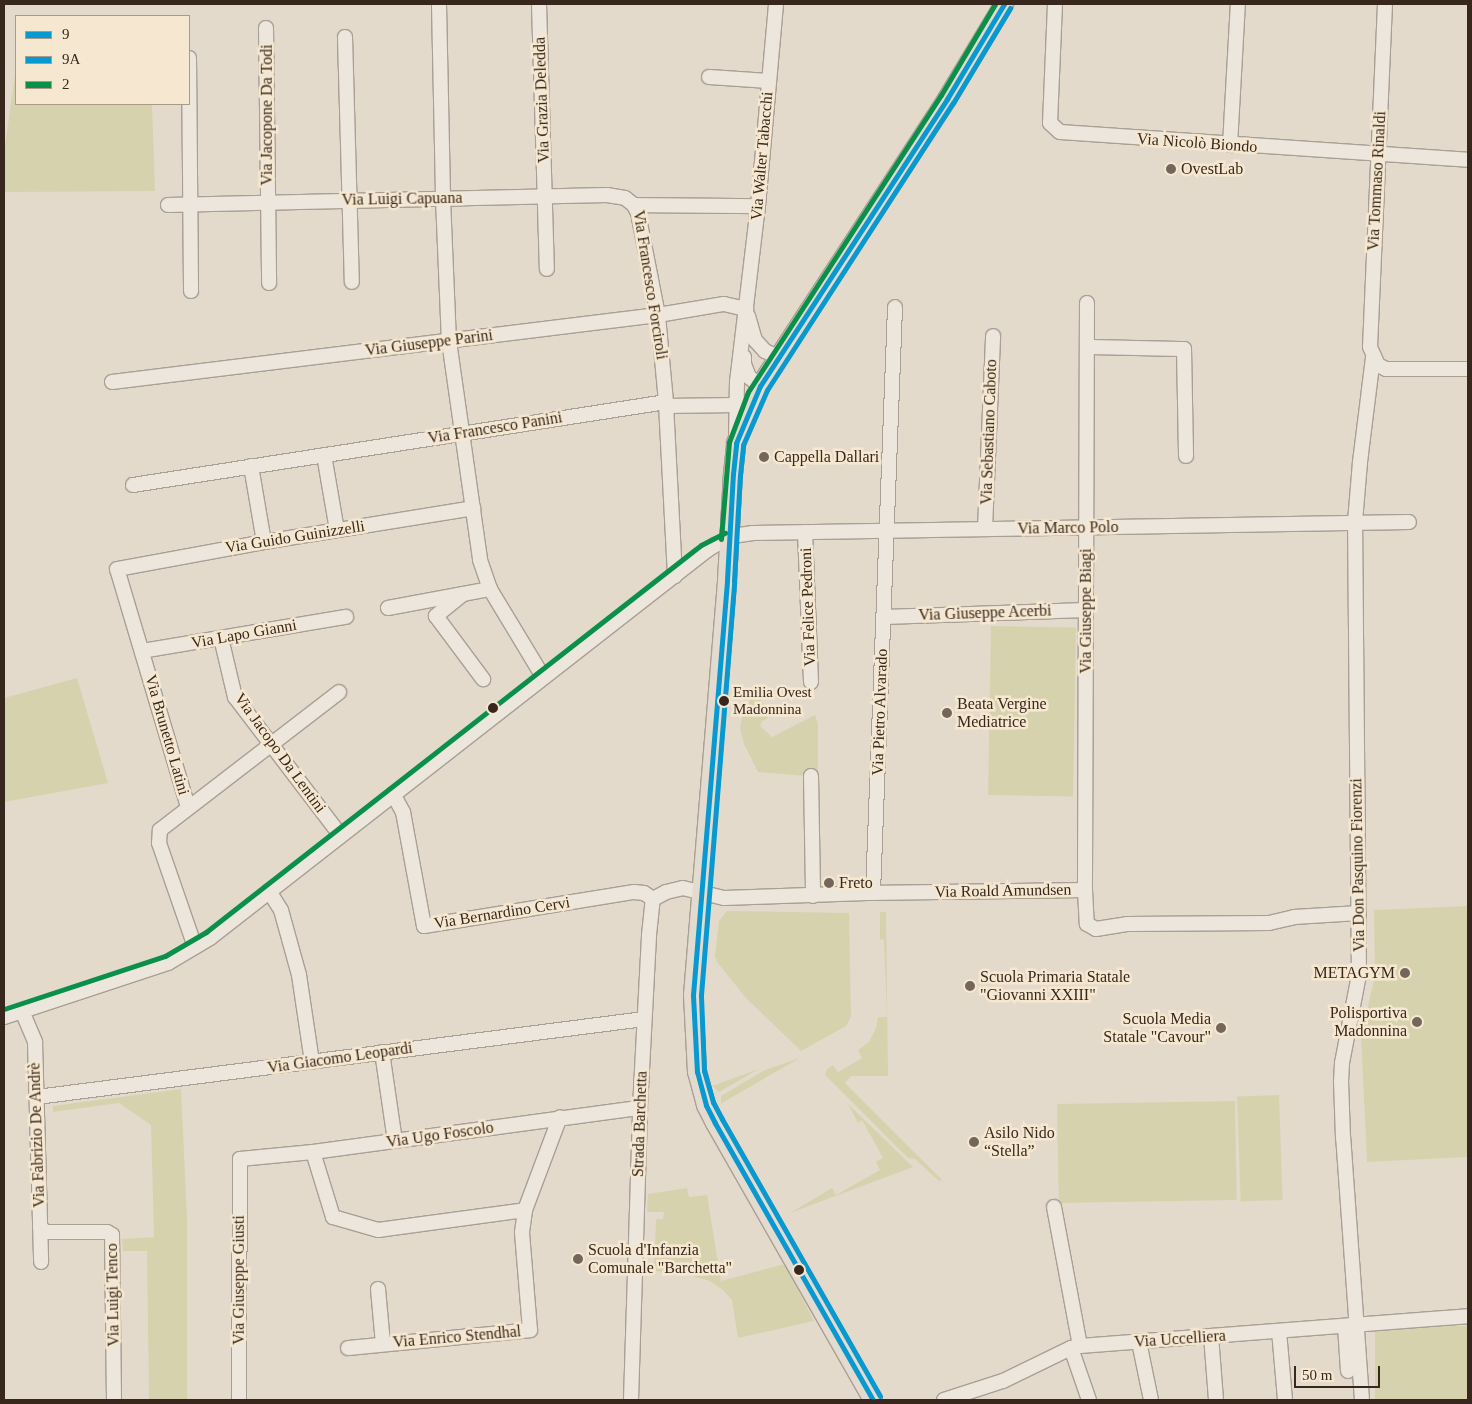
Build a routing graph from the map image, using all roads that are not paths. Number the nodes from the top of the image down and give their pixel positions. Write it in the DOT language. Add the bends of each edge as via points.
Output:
graph roads {
  1 [pos="439,4"];
  2 [pos="539,4"];
  3 [pos="776,4"];
  4 [pos="1004,4"];
  5 [pos="1054,4"];
  6 [pos="1238,4"];
  7 [pos="1385,4"];
  8 [pos="266,28"];
  9 [pos="345,37"];
  10 [pos="709,77"];
  11 [pos="769,81"];
  12 [pos="189,105"];
  13 [pos="1230,145"];
  14 [pos="1379,155"];
  15 [pos="1468,160"];
  16 [pos="544,196"];
  17 [pos="443,199"];
  18 [pos="350,200"];
  19 [pos="268,202"];
  20 [pos="190,204"];
  21 [pos="168,205"];
  22 [pos="634,205"];
  23 [pos="758,206"];
  24 [pos="547,269"];
  25 [pos="352,282"];
  26 [pos="269,283"];
  27 [pos="191,291"];
  28 [pos="1087,303"];
  29 [pos="894,307"];
  30 [pos="746,309"];
  31 [pos="658,315"];
  32 [pos="993,336"];
  33 [pos="449,341"];
  34 [pos="1087,346"];
  35 [pos="778,357"];
  36 [pos="1373,357"];
  37 [pos="1468,369"];
  38 [pos="112,382"];
  39 [pos="760,386"];
  40 [pos="666,404"];
  41 [pos="736,405"];
  42 [pos="463,433"];
  43 [pos="736,443"];
  44 [pos="324,454"];
  45 [pos="1186,456"];
  46 [pos="251,466"];
  47 [pos="132,485"];
  48 [pos="473,508"];
  49 [pos="1355,522"];
  50 [pos="1409,522"];
  51 [pos="1086,527"];
  52 [pos="985,529"];
  53 [pos="337,530"];
  54 [pos="886,531"];
  55 [pos="805,532"];
  56 [pos="728,540"];
  57 [pos="264,542"];
  58 [pos="117,569"];
  59 [pos="675,576"];
  60 [pos="490,590"];
  61 [pos="464,594"];
  62 [pos="388,608"];
  63 [pos="1086,610"];
  64 [pos="346,617"];
  65 [pos="884,617"];
  66 [pos="222,638"];
  67 [pos="142,651"];
  68 [pos="542,677"];
  69 [pos="483,679"];
  70 [pos="811,682"];
  71 [pos="339,692"];
  72 [pos="271,744"];
  73 [pos="811,776"];
  74 [pos="393,794"];
  75 [pos="188,807"];
  76 [pos="340,836"];
  77 [pos="1085,890"];
  78 [pos="270,891"];
  79 [pos="702,893"];
  80 [pos="873,893"];
  81 [pos="813,896"];
  82 [pos="653,899"];
  83 [pos="1359,913"];
  84 [pos="195,947"];
  85 [pos="22,1011"];
  86 [pos="4,1017"];
  87 [pos="644,1019"];
  88 [pos="382,1052"];
  89 [pos="312,1062"];
  90 [pos="37,1097"];
  91 [pos="640,1108"];
  92 [pos="560,1117"];
  93 [pos="395,1141"];
  94 [pos="312,1152"];
  95 [pos="240,1159"];
  96 [pos="1054,1207"];
  97 [pos="525,1210"];
  98 [pos="40,1227"];
  99 [pos="41,1262"];
  100 [pos="378,1289"];
  101 [pos="1468,1316"];
  102 [pos="1351,1326"];
  103 [pos="1279,1331"];
  104 [pos="1211,1336"];
  105 [pos="1139,1342"];
  106 [pos="383,1344"];
  107 [pos="1076,1347"];
  108 [pos="348,1348"];
  109 [pos="1348,1371"];
  110 [pos="114,1400"];
  111 [pos="239,1400"];
  112 [pos="631,1400"];
  113 [pos="873,1400"];
  114 [pos="944,1400"];
  115 [pos="1089,1400"];
  116 [pos="1151,1400"];
  117 [pos="1216,1400"];
  118 [pos="1285,1400"];
  119 [pos="1362,1400"];
  1 -- 17 [label="street"];
  2 -- 16 [label="street, Via Grazia Deledda"];
  3 -- 11 [label="street, Via Walter Tabacchi"];
  4 -- 35 [label="main road" via="964,73"];
  5 -- 13 [label="street, Via Nicolò Biondo" via="1050,124 1054,129 1066,134"];
  6 -- 13 [label="street"];
  7 -- 14 [label="street, Via Tommaso Rinaldi"];
  8 -- 19 [label="street, Via Jacopone Da Todi"];
  9 -- 18 [label="street"];
  10 -- 11 [label="street"];
  11 -- 23 [label="street, Via Walter Tabacchi"];
  12 -- 20 [label="street"];
  13 -- 14 [label="street, Via Nicolò Biondo"];
  14 -- 15 [label="street, Via Nicolò Biondo"];
  14 -- 36 [label="street, Via Tommaso Rinaldi" via="1370,334"];
  16 -- 17 [label="street, Via Luigi Capuana"];
  16 -- 22 [label="street, Via Luigi Capuana" via="607,195 625,198"];
  16 -- 24 [label="street, Via Grazia Deledda"];
  17 -- 18 [label="street, Via Luigi Capuana"];
  17 -- 33 [label="street"];
  18 -- 19 [label="street, Via Luigi Capuana"];
  18 -- 25 [label="street"];
  19 -- 20 [label="street, Via Luigi Capuana"];
  19 -- 26 [label="street, Via Jacopone Da Todi"];
  20 -- 21 [label="street, Via Luigi Capuana"];
  20 -- 27 [label="street"];
  22 -- 23 [label="street, Via Francesco Forciroli"];
  22 -- 31 [label="street, Via Francesco Forciroli"];
  23 -- 30 [label="street, Via Walter Tabacchi"];
  28 -- 34 [label="street, Via Giuseppe Biagi"];
  29 -- 54 [label="street, Via Pietro Alvarado"];
  30 -- 31 [label="street, Via Giuseppe Parini" via="724,304"];
  30 -- 35 [label="street, Via Walter Tabacchi" via="754,340 765,351"];
  30 -- 39 [label="street, Via Walter Tabacchi" via="744,364 749,376"];
  30 -- 41 [label="street, Via Walter Tabacchi"];
  31 -- 33 [label="street, Via Giuseppe Parini"];
  31 -- 40 [label="street, Via Francesco Forciroli"];
  32 -- 52 [label="street, Via Sebastiano Caboto"];
  33 -- 38 [label="street, Via Giuseppe Parini"];
  33 -- 42 [label="street"];
  34 -- 45 [label="street" via="1184,349"];
  34 -- 51 [label="street, Via Giuseppe Biagi"];
  35 -- 39 [label="main road"];
  36 -- 37 [label="street" via="1386,369"];
  36 -- 49 [label="street, Via Tommaso Rinaldi"];
  39 -- 43 [label="main road"];
  40 -- 41 [label="street, Via Francesco Panini"];
  40 -- 42 [label="street, Via Francesco Panini"];
  40 -- 59 [label="street, Via Francesco Forciroli"];
  41 -- 43 [label="street, Via Walter Tabacchi"];
  42 -- 44 [label="street, Via Francesco Panini"];
  42 -- 48 [label="street"];
  43 -- 56 [label="main road"];
  44 -- 46 [label="street, Via Francesco Panini"];
  44 -- 53 [label="street"];
  46 -- 47 [label="street, Via Francesco Panini"];
  46 -- 57 [label="street"];
  48 -- 53 [label="street, Via Guido Guinizzelli"];
  48 -- 60 [label="street" via="480,560"];
  49 -- 50 [label="street, Via Marco Polo"];
  49 -- 51 [label="street, Via Marco Polo"];
  49 -- 83 [label="street, Via Don Pasquino Fiorenzi"];
  51 -- 52 [label="street, Via Marco Polo"];
  51 -- 63 [label="street, Via Giuseppe Biagi"];
  52 -- 54 [label="street, Via Marco Polo"];
  53 -- 57 [label="street, Via Guido Guinizzelli"];
  54 -- 55 [label="street, Via Marco Polo"];
  54 -- 65 [label="street, Via Pietro Alvarado"];
  55 -- 56 [label="street, Via Marco Polo" via="753,533"];
  55 -- 70 [label="street, Via Felice Pedroni"];
  56 -- 59 [label="street, Via Marco Polo" via="715,545"];
  56 -- 79 [label="main road"];
  57 -- 58 [label="street, Via Guido Guinizzelli"];
  58 -- 67 [label="street, Via Brunetto Latini"];
  59 -- 68 [label="street, Via Marco Polo"];
  60 -- 61 [label="street"];
  60 -- 68 [label="street"];
  61 -- 62 [label="street"];
  61 -- 69 [label="street" via="436,616"];
  63 -- 65 [label="street, Via Giuseppe Acerbi"];
  63 -- 77 [label="street, Via Giuseppe Biagi"];
  64 -- 66 [label="street, Via Lapo Gianni"];
  65 -- 80 [label="street, Via Pietro Alvarado"];
  66 -- 67 [label="street, Via Lapo Gianni"];
  66 -- 72 [label="street, Via Jacopo Da Lentini" via="235,697"];
  67 -- 75 [label="street, Via Brunetto Latini"];
  68 -- 74 [label="street, Via Marco Polo"];
  71 -- 72 [label="street"];
  72 -- 75 [label="street"];
  72 -- 76 [label="street, Via Jacopo Da Lentini"];
  73 -- 81 [label="street"];
  74 -- 76 [label="street, Via Marco Polo"];
  74 -- 82 [label="street, Via Bernardino Cervi" via="403,812 424,926 634,892 644,893"];
  75 -- 84 [label="street, Via Brunetto Latini" via="160,830 159,843"];
  76 -- 78 [label="street, Via Marco Polo"];
  77 -- 80 [label="street, Via Roald Amundsen"];
  77 -- 83 [label="street, Via Roald Amundsen" via="1086,919 1089,926 1096,929 1127,924 1270,922 1294,917"];
  78 -- 84 [label="street, Via Marco Polo"];
  78 -- 89 [label="street" via="281,910 299,975"];
  79 -- 81 [label="street, Via Roald Amundsen" via="724,898"];
  79 -- 82 [label="street" via="683,888"];
  79 -- 113 [label="main road" via="693,995 697,1072 706,1105"];
  80 -- 81 [label="street, Via Roald Amundsen"];
  82 -- 87 [label="street, Strada Barchetta"];
  83 -- 102 [label="street, Via Don Pasquino Fiorenzi" via="1359,975 1341,1082"];
  84 -- 85 [label="street, Via Marco Polo" via="168,963"];
  85 -- 86 [label="street, Via Marco Polo"];
  85 -- 90 [label="street, Via Fabrizio De Andrè" via="35,1042"];
  87 -- 88 [label="street, Via Giacomo Leopardi"];
  87 -- 91 [label="street, Strada Barchetta"];
  88 -- 89 [label="street, Via Giacomo Leopardi"];
  88 -- 93 [label="street"];
  89 -- 90 [label="street, Via Giacomo Leopardi"];
  90 -- 98 [label="street, Via Fabrizio De Andrè"];
  91 -- 92 [label="street, Via Ugo Foscolo"];
  91 -- 112 [label="street, Strada Barchetta"];
  92 -- 93 [label="street, Via Ugo Foscolo"];
  92 -- 97 [label="street"];
  93 -- 94 [label="street, Via Ugo Foscolo"];
  94 -- 95 [label="street, Via Ugo Foscolo"];
  94 -- 97 [label="street" via="333,1216 378,1230"];
  95 -- 111 [label="street, Via Giuseppe Giusti"];
  96 -- 107 [label="street"];
  97 -- 106 [label="street, Via Enrico Stendhal" via="522,1232 530,1330"];
  98 -- 99 [label="street, Via Fabrizio De Andrè"];
  98 -- 110 [label="street, Via Luigi Tenco" via="46,1232 107,1232 112,1235"];
  100 -- 106 [label="street, Via Enrico Stendhal"];
  101 -- 102 [label="street, Via Uccelliera"];
  102 -- 103 [label="street, Via Uccelliera"];
  102 -- 109 [label="street"];
  102 -- 119 [label="street"];
  103 -- 104 [label="street, Via Uccelliera"];
  103 -- 118 [label="street"];
  104 -- 105 [label="street, Via Uccelliera"];
  104 -- 117 [label="street"];
  105 -- 107 [label="street, Via Uccelliera"];
  105 -- 116 [label="street"];
  106 -- 108 [label="street, Via Enrico Stendhal"];
  107 -- 114 [label="street, Via Uccelliera" via="1003,1381"];
  107 -- 115 [label="street"];
}
